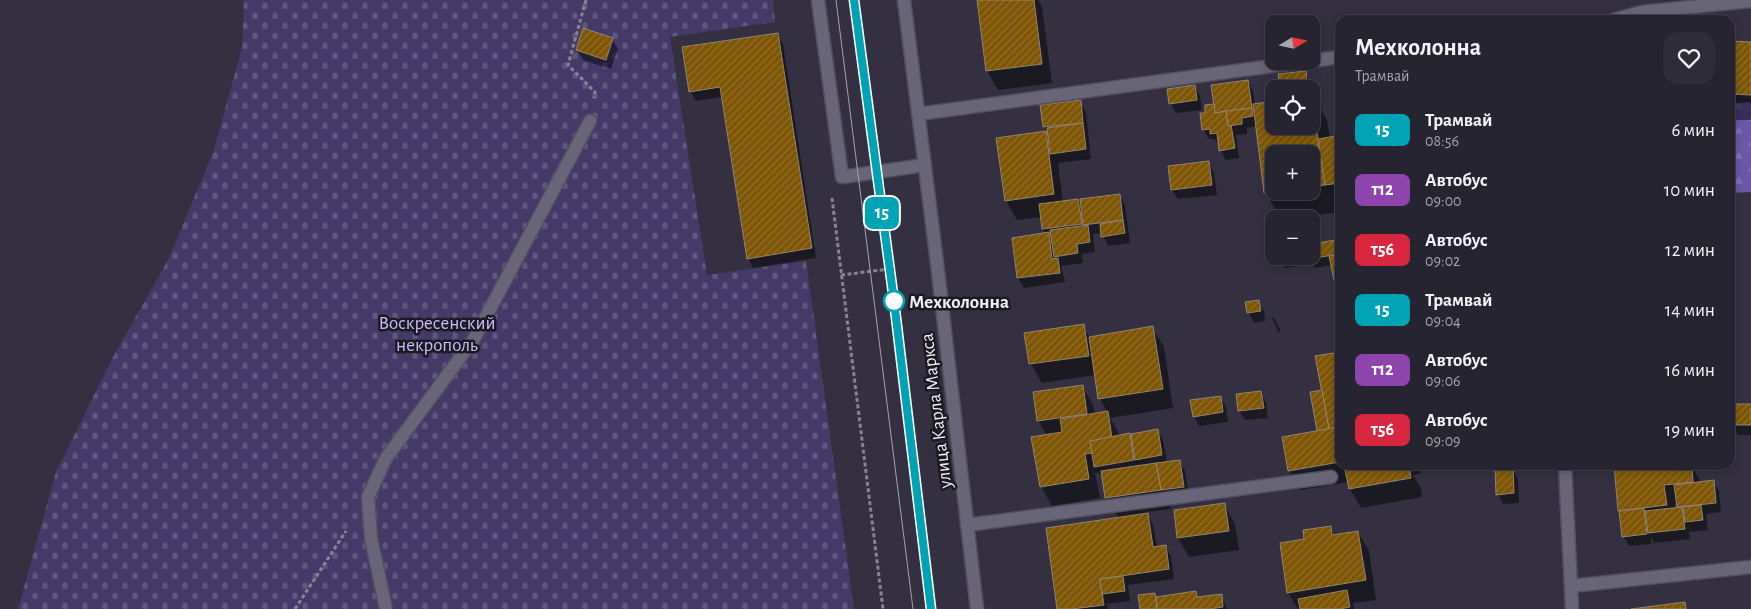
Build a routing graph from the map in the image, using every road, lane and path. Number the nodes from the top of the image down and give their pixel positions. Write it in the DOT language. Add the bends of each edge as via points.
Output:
graph roads {
  1 [pos="586,0"];
  2 [pos="818,0"];
  3 [pos="904,0"];
  4 [pos="1751,1"];
  5 [pos="1631,15"];
  6 [pos="1335,58"];
  7 [pos="1320,60"];
  8 [pos="1265,67"];
  9 [pos="918,114"];
  10 [pos="590,121"];
  11 [pos="925,165"];
  12 [pos="831,196"];
  13 [pos="890,269"];
  14 [pos="841,275"];
  15 [pos="1565,470"];
  16 [pos="1331,477"];
  17 [pos="368,497"];
  18 [pos="967,526"];
  19 [pos="1751,567"];
  20 [pos="1571,586"];
  21 [pos="295,609"];
  22 [pos="386,609"];
  23 [pos="883,609"];
  24 [pos="977,609"];
  25 [pos="1572,609"];
  1 -- 10 [label="path" via="568,65 595,92"];
  2 -- 11 [label="street" via="842,177"];
  3 -- 9 [label="street, улица Карла Маркса"];
  4 -- 5 [label="street"];
  6 -- 7 [label="street"];
  8 -- 9 [label="street"];
  9 -- 11 [label="street, улица Карла Маркса"];
  10 -- 17 [label="street" via="474,339 386,458"];
  11 -- 18 [label="street, улица Карла Маркса"];
  12 -- 14 [label="path"];
  13 -- 14 [label="path"];
  14 -- 23 [label="path"];
  15 -- 20 [label="street"];
  16 -- 18 [label="street"];
  17 -- 21 [label="path"];
  17 -- 22 [label="street" via="371,538"];
  18 -- 24 [label="street, улица Карла Маркса"];
  19 -- 20 [label="street"];
  20 -- 25 [label="street"];
}
